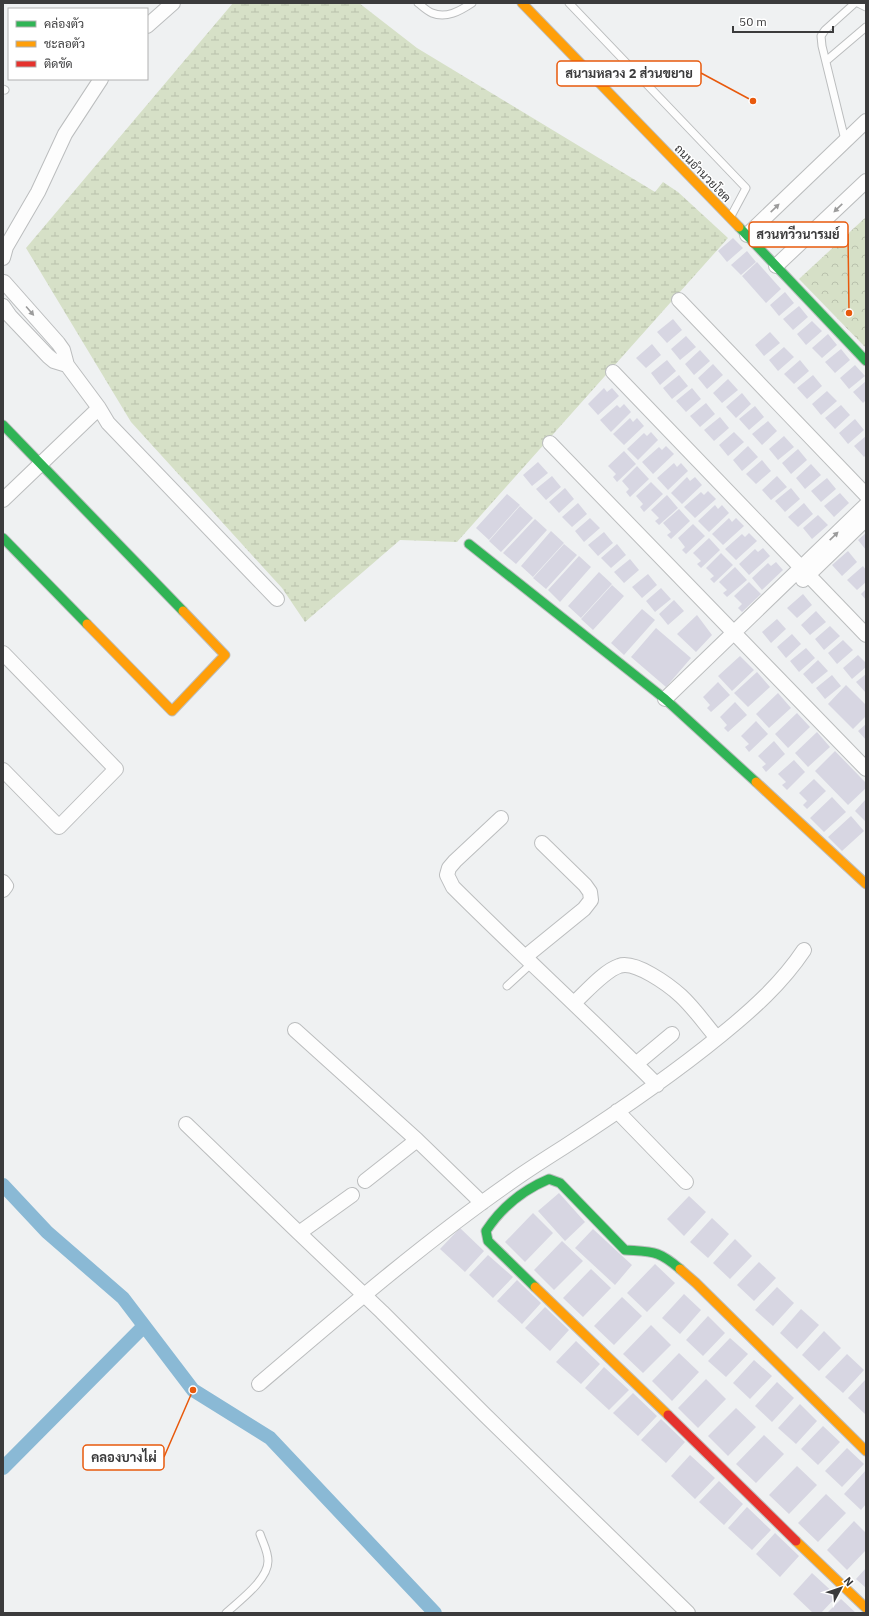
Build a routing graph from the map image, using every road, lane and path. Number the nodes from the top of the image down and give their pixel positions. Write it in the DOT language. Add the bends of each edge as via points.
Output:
graph roads {
  1 [pos="173,3"];
  2 [pos="418,3"];
  3 [pos="472,3"];
  4 [pos="522,3"];
  5 [pos="570,3"];
  6 [pos="856,3"];
  7 [pos="866,7"];
  8 [pos="148,25"];
  9 [pos="866,27"];
  10 [pos="826,61"];
  11 [pos="100,80"];
  12 [pos="866,121"];
  13 [pos="846,140"];
  14 [pos="866,181"];
  15 [pos="730,218"];
  16 [pos="747,235"];
  17 [pos="3,260"];
  18 [pos="776,266"];
  19 [pos="6,288"];
  20 [pos="679,300"];
  21 [pos="3,306"];
  22 [pos="866,361"];
  23 [pos="67,365"];
  24 [pos="613,372"];
  25 [pos="99,408"];
  26 [pos="3,425"];
  27 [pos="550,443"];
  28 [pos="41,465"];
  29 [pos="866,495"];
  30 [pos="3,500"];
  31 [pos="866,505"];
  32 [pos="866,519"];
  33 [pos="3,538"];
  34 [pos="469,544"];
  35 [pos="805,571"];
  36 [pos="278,599"];
  37 [pos="866,635"];
  38 [pos="737,637"];
  39 [pos="3,653"];
  40 [pos="669,702"];
  41 [pos="3,770"];
  42 [pos="866,770"];
  43 [pos="502,818"];
  44 [pos="542,843"];
  45 [pos="3,882"];
  46 [pos="866,884"];
  47 [pos="3,890"];
  48 [pos="804,950"];
  49 [pos="528,960"];
  50 [pos="507,986"];
  51 [pos="574,1003"];
  52 [pos="295,1030"];
  53 [pos="672,1034"];
  54 [pos="717,1038"];
  55 [pos="636,1064"];
  56 [pos="657,1085"];
  57 [pos="617,1111"];
  58 [pos="186,1124"];
  59 [pos="417,1140"];
  60 [pos="365,1181"];
  61 [pos="686,1182"];
  62 [pos="352,1195"];
  63 [pos="482,1203"];
  64 [pos="299,1233"];
  65 [pos="364,1295"];
  66 [pos="259,1384"];
  67 [pos="866,1450"];
  68 [pos="260,1534"];
  69 [pos="866,1608"];
  70 [pos="679,1610"];
  71 [pos="226,1613"];
  1 -- 8 [label="street"];
  2 -- 3 [label="lane" via="432,13 445,15 454,14"];
  4 -- 15 [label="street, ถนนอำนวยโชค"];
  5 -- 15 [label="lane" via="746,188"];
  6 -- 7 [label="lane"];
  6 -- 10 [label="lane" via="821,36"];
  9 -- 10 [label="lane"];
  10 -- 13 [label="lane"];
  11 -- 17 [label="street" via="65,134 38,192 6,247"];
  12 -- 13 [label="street"];
  16 -- 13 [label="street, one-way"];
  14 -- 18 [label="street, one-way"];
  15 -- 16 [label="street, ถนนอำนวยโชค"];
  16 -- 18 [label="street, ถนนอำนวยโชค"];
  17 -- 19 [label="street"];
  18 -- 22 [label="street, ถนนอำนวยโชค"];
  19 -- 23 [label="street, one-way" via="58,343"];
  20 -- 29 [label="street"];
  21 -- 23 [label="street" via="48,356"];
  23 -- 25 [label="street"];
  24 -- 35 [label="street"];
  25 -- 28 [label="street"];
  25 -- 36 [label="street" via="108,423"];
  26 -- 28 [label="street"];
  27 -- 38 [label="street"];
  28 -- 30 [label="street"];
  28 -- 33 [label="street" via="225,654 172,711"];
  35 -- 31 [label="street, one-way"];
  32 -- 35 [label="street"];
  34 -- 40 [label="street"];
  35 -- 37 [label="street"];
  35 -- 38 [label="street"];
  38 -- 40 [label="street"];
  38 -- 42 [label="street"];
  39 -- 41 [label="street" via="116,769 59,828"];
  40 -- 46 [label="street"];
  43 -- 49 [label="street" via="455,860 447,875 453,887"];
  44 -- 49 [label="street" via="585,885 592,900"];
  45 -- 47 [label="street" via="6,886"];
  48 -- 54 [label="street" via="764,998"];
  49 -- 50 [label="lane"];
  49 -- 51 [label="street"];
  51 -- 54 [label="street" via="611,970 628,964 659,979 681,996"];
  51 -- 55 [label="street"];
  52 -- 59 [label="street"];
  53 -- 55 [label="street"];
  54 -- 56 [label="street"];
  55 -- 56 [label="street"];
  56 -- 57 [label="street"];
  57 -- 61 [label="street"];
  57 -- 63 [label="street"];
  58 -- 64 [label="street"];
  59 -- 60 [label="street"];
  59 -- 63 [label="street"];
  62 -- 64 [label="street"];
  63 -- 65 [label="street"];
  64 -- 65 [label="street"];
  65 -- 66 [label="street"];
  65 -- 70 [label="street"];
  67 -- 69 [label="street" via="696,1283 668,1259 655,1252 625,1250 560,1183 549,1179 539,1182 490,1223 486,1231 488,1241 498,1252"];
  68 -- 71 [label="lane" via="268,1556 265,1574 251,1591"];
}
